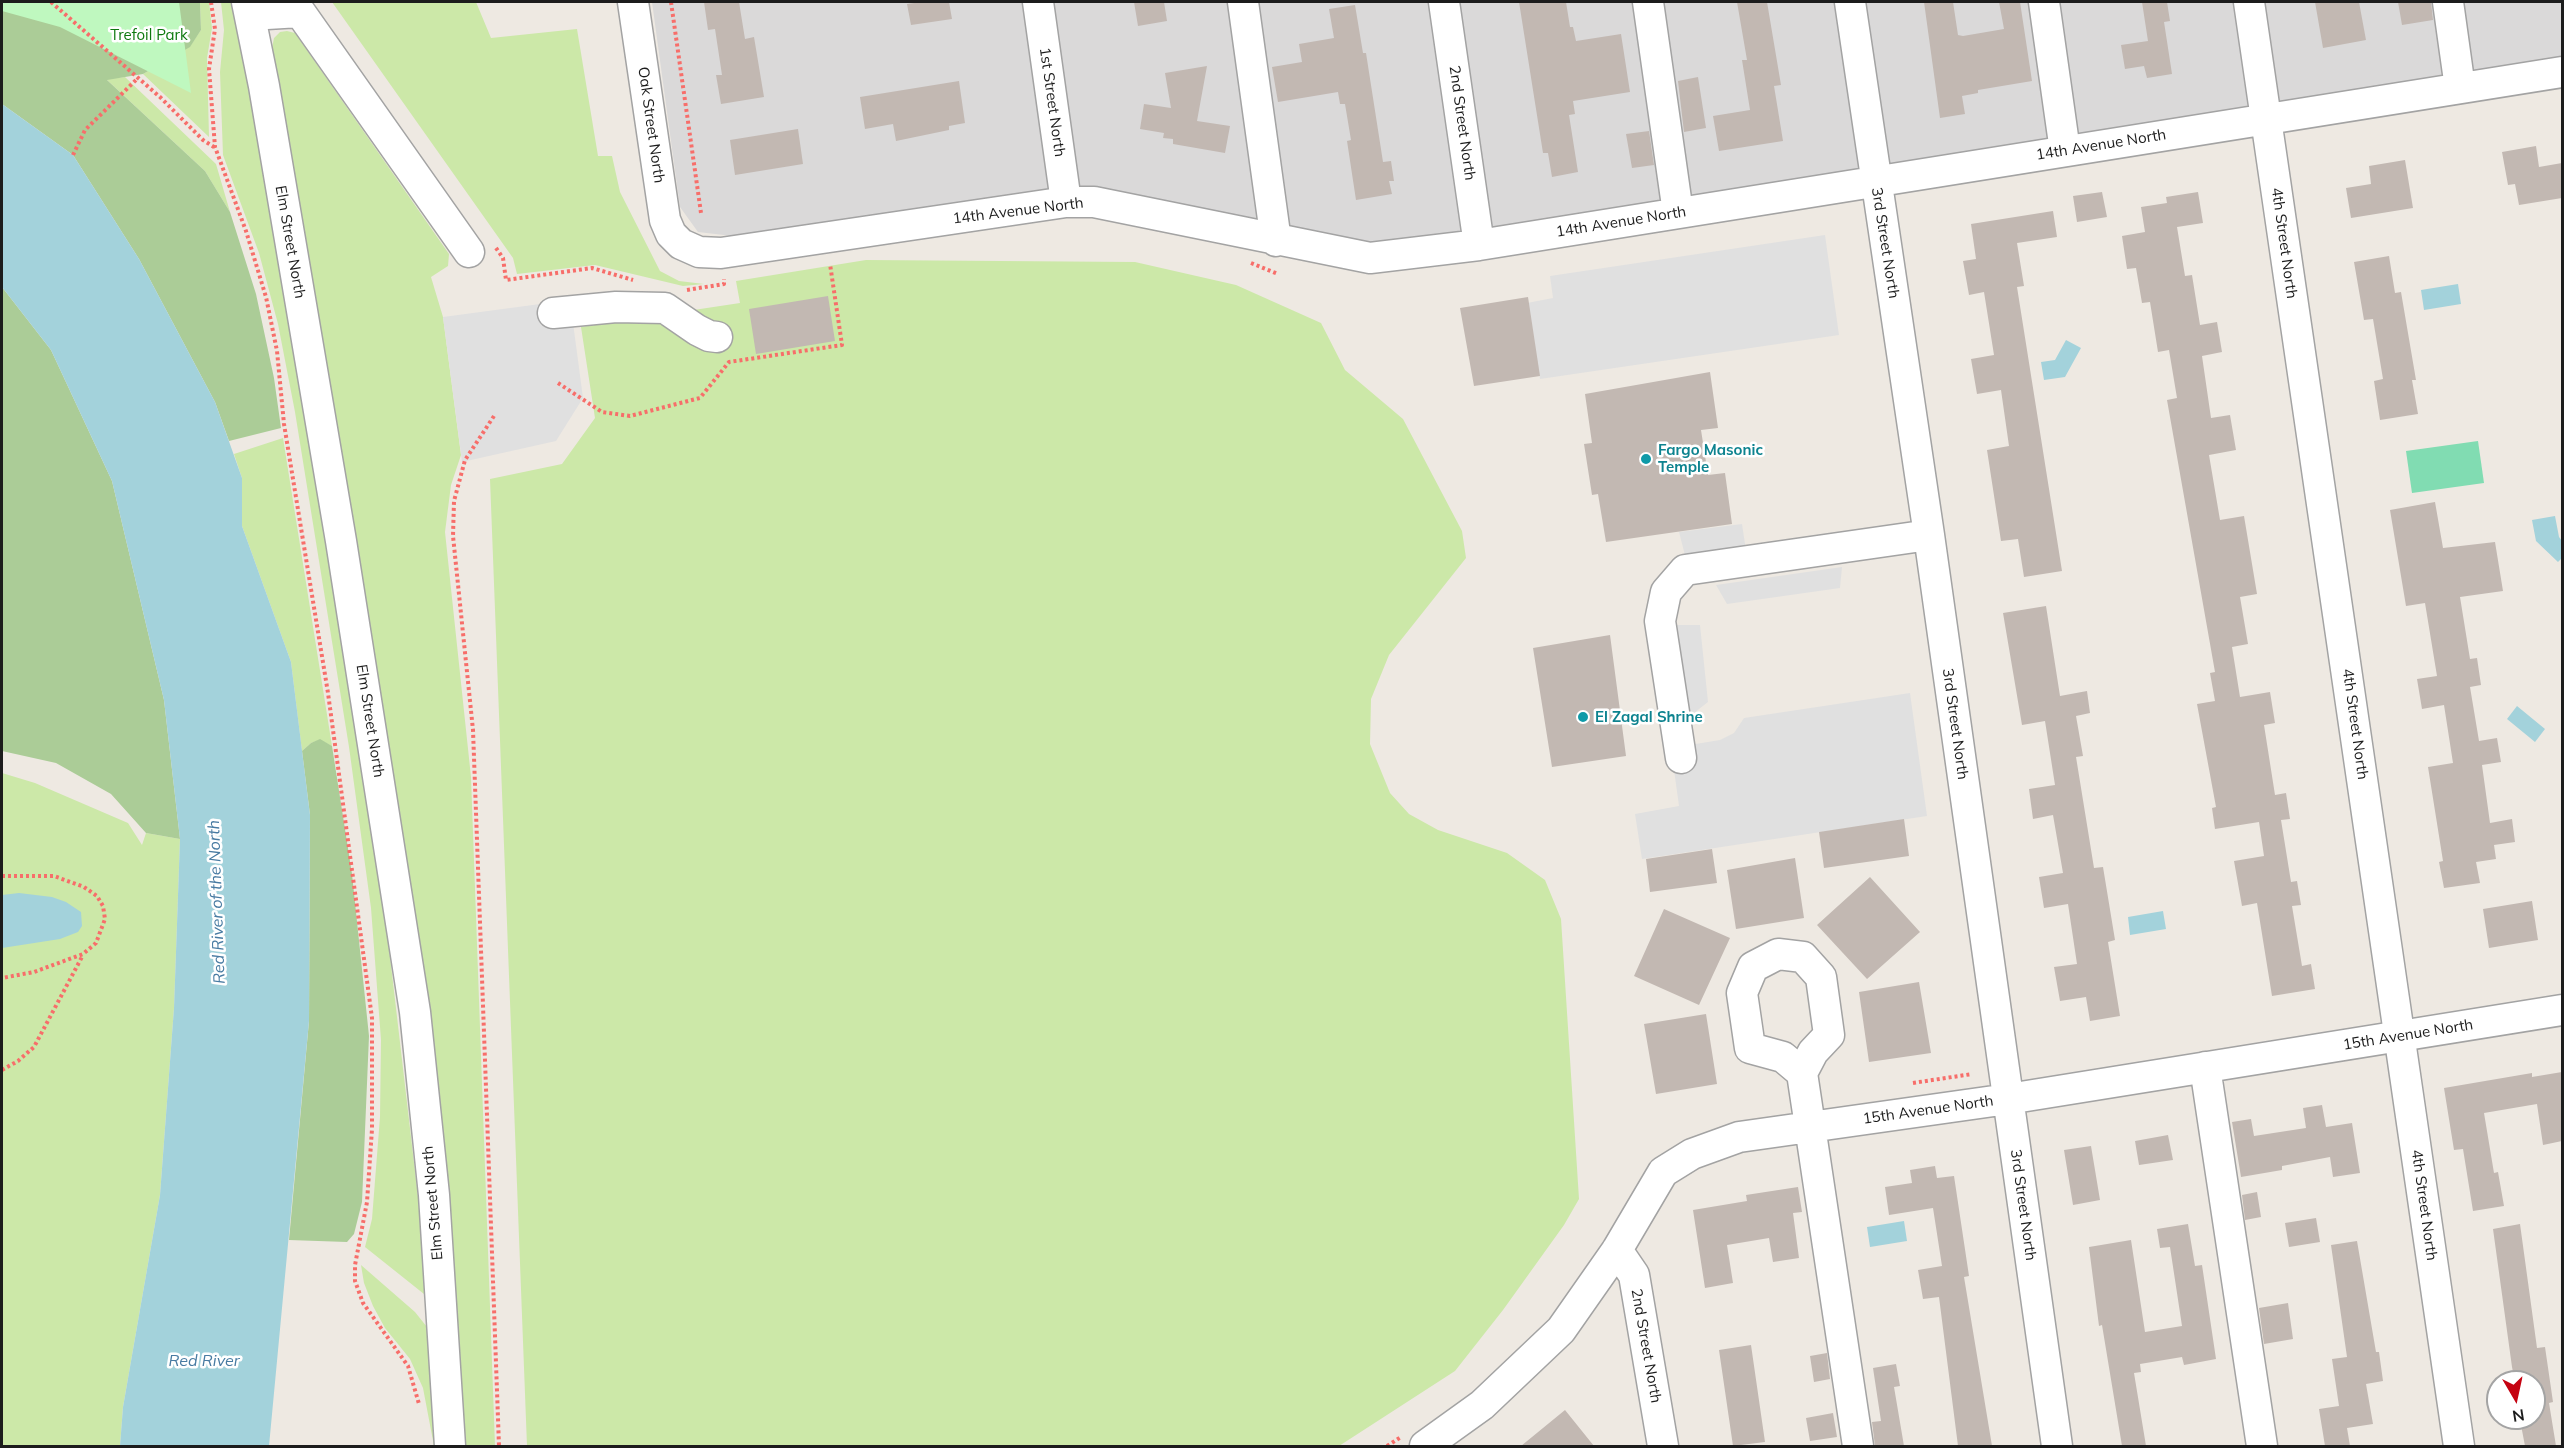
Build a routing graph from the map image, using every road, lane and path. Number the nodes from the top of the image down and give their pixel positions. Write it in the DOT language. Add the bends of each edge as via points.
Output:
graph roads {
  1 [pos="51,2"];
  2 [pos="211,2"];
  3 [pos="633,2"];
  4 [pos="671,2"];
  5 [pos="1038,2"];
  6 [pos="1243,2"];
  7 [pos="1444,2"];
  8 [pos="1648,2"];
  9 [pos="1850,2"];
  10 [pos="2044,2"];
  11 [pos="2249,2"];
  12 [pos="2448,2"];
  13 [pos="249,8"];
  14 [pos="2562,72"];
  15 [pos="138,78"];
  16 [pos="2460,88"];
  17 [pos="2267,120"];
  18 [pos="215,147"];
  19 [pos="2065,150"];
  20 [pos="73,155"];
  21 [pos="1876,180"];
  22 [pos="1066,202"];
  23 [pos="701,213"];
  24 [pos="1678,213"];
  25 [pos="1276,241"];
  26 [pos="681,244"];
  27 [pos="1479,245"];
  28 [pos="469,252"];
  29 [pos="830,260"];
  30 [pos="1245,260"];
  31 [pos="1278,274"];
  32 [pos="553,314"];
  33 [pos="717,337"];
  34 [pos="558,383"];
  35 [pos="494,416"];
  36 [pos="1929,536"];
  37 [pos="1681,758"];
  38 [pos="2,876"];
  39 [pos="83,954"];
  40 [pos="2,978"];
  41 [pos="2562,1010"];
  42 [pos="2399,1036"];
  43 [pos="2205,1067"];
  44 [pos="2,1070"];
  45 [pos="1802,1073"];
  46 [pos="2008,1099"];
  47 [pos="1811,1127"];
  48 [pos="1617,1250"];
  49 [pos="421,1414"];
  50 [pos="450,1446"];
  51 [pos="499,1446"];
  52 [pos="1425,1446"];
  53 [pos="1663,1446"];
  54 [pos="1858,1446"];
  55 [pos="2057,1446"];
  56 [pos="2262,1446"];
  57 [pos="2459,1446"];
  1 -- 15 [label="path"];
  2 -- 18 [label="path" via="215,29 209,69"];
  3 -- 26 [label="street, Oak Street North" via="665,220"];
  4 -- 23 [label="path"];
  5 -- 22 [label="street, 1st Street North"];
  6 -- 25 [label="street"];
  7 -- 27 [label="street, 2nd Street North"];
  8 -- 24 [label="street"];
  9 -- 21 [label="street, 3rd Street North"];
  10 -- 19 [label="street"];
  11 -- 17 [label="street, 4th Street North"];
  12 -- 16 [label="street"];
  13 -- 28 [label="street" via="300,12"];
  13 -- 50 [label="street, Elm Street North" via="343,552 415,1012 434,1196"];
  14 -- 16 [label="street, 14th Avenue North"];
  15 -- 18 [label="path" via="202,140"];
  15 -- 20 [label="path" via="85,130"];
  16 -- 17 [label="street, 14th Avenue North"];
  17 -- 19 [label="street, 14th Avenue North"];
  17 -- 42 [label="street, 4th Street North"];
  18 -- 49 [label="path" via="250,242 277,351 284,424 328,693 369,997 374,1064 372,1129 356,1281 363,1303 408,1366"];
  19 -- 21 [label="street, 14th Avenue North"];
  21 -- 24 [label="street, 14th Avenue North"];
  21 -- 36 [label="street, 3rd Street North"];
  22 -- 25 [label="street, 14th Avenue North" via="1094,202"];
  22 -- 26 [label="street, 14th Avenue North" via="720,253 699,252"];
  24 -- 27 [label="street, 14th Avenue North"];
  25 -- 27 [label="street, 14th Avenue North" via="1370,258"];
  29 -- 34 [label="path" via="843,345 729,362 700,398 630,416 602,412"];
  30 -- 31 [label="path"];
  32 -- 33 [label="street" via="616,307 665,308 697,330"];
  35 -- 51 [label="path" via="465,460 454,501 453,536 473,730"];
  36 -- 37 [label="street" via="1685,570 1666,592 1660,621"];
  36 -- 46 [label="street, 3rd Street North"];
  38 -- 39 [label="path" via="54,876 97,896 105,912 104,926 96,943"];
  39 -- 40 [label="path" via="34,972"];
  39 -- 44 [label="path" via="34,1047"];
  41 -- 42 [label="street, 15th Avenue North"];
  42 -- 43 [label="street, 15th Avenue North"];
  42 -- 57 [label="street, 4th Street North"];
  43 -- 46 [label="street, 15th Avenue North"];
  43 -- 56 [label="street"];
  45 -- 47 [label="street"];
  46 -- 47 [label="street, 15th Avenue North"];
  46 -- 55 [label="street, 3rd Street North"];
  47 -- 48 [label="street, 15th Avenue North" via="1739,1137 1692,1154 1663,1172"];
  47 -- 54 [label="street"];
  48 -- 52 [label="street, 15th Avenue North" via="1541,1352 1482,1405"];
  48 -- 53 [label="street, 2nd Street North" via="1634,1275"];
}
